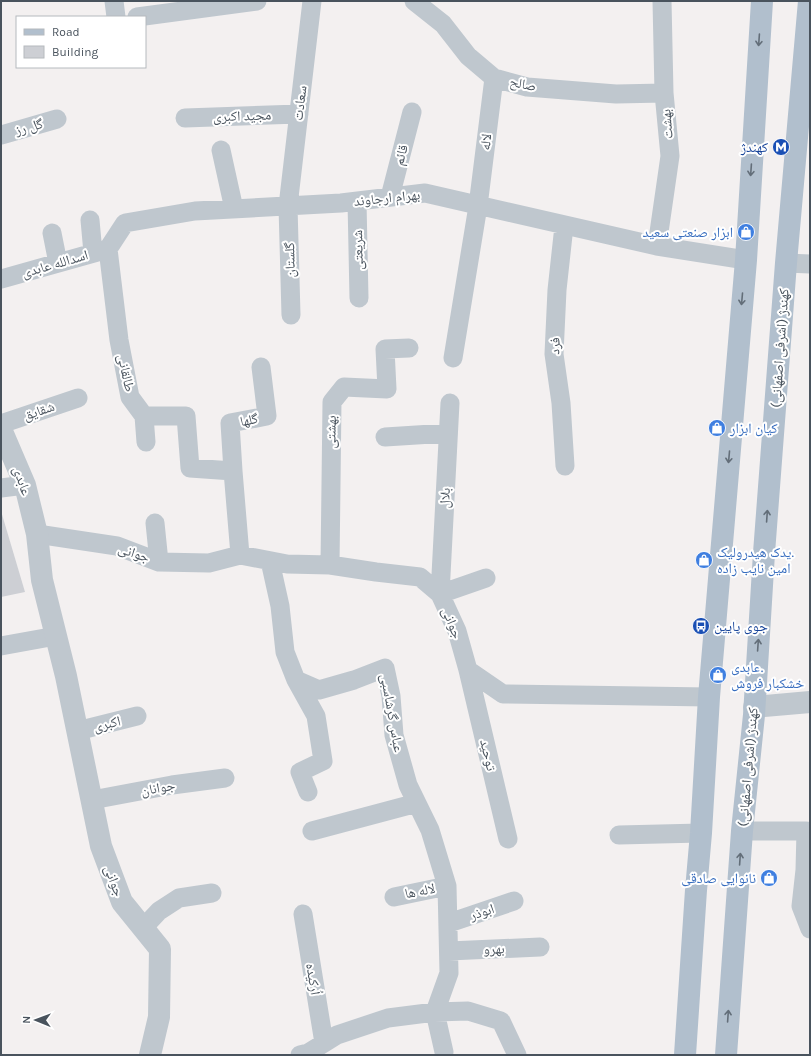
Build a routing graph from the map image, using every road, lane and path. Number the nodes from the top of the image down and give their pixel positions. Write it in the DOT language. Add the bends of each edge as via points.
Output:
graph roads {
  1 [pos="114,1"];
  2 [pos="257,1"];
  3 [pos="312,1"];
  4 [pos="414,1"];
  5 [pos="662,1"];
  6 [pos="762,1"];
  7 [pos="809,4"];
  8 [pos="200,5"];
  9 [pos="116,16"];
  10 [pos="142,16"];
  11 [pos="494,78"];
  12 [pos="664,93"];
  13 [pos="412,112"];
  14 [pos="299,114"];
  15 [pos="185,118"];
  16 [pos="57,119"];
  17 [pos="1,135"];
  18 [pos="221,150"];
  19 [pos="390,197"];
  20 [pos="357,201"];
  21 [pos="288,206"];
  22 [pos="478,206"];
  23 [pos="234,209"];
  24 [pos="90,220"];
  25 [pos="564,226"];
  26 [pos="52,233"];
  27 [pos="657,246"];
  28 [pos="101,251"];
  29 [pos="746,260"];
  30 [pos="58,263"];
  31 [pos="786,263"];
  32 [pos="810,264"];
  33 [pos="1,279"];
  34 [pos="359,298"];
  35 [pos="291,315"];
  36 [pos="409,348"];
  37 [pos="453,358"];
  38 [pos="261,367"];
  39 [pos="78,398"];
  40 [pos="450,403"];
  41 [pos="144,416"];
  42 [pos="1,424"];
  43 [pos="1,429"];
  44 [pos="448,433"];
  45 [pos="385,437"];
  46 [pos="146,442"];
  47 [pos="565,466"];
  48 [pos="233,471"];
  49 [pos="25,485"];
  50 [pos="1,488"];
  51 [pos="154,523"];
  52 [pos="36,534"];
  53 [pos="240,555"];
  54 [pos="270,561"];
  55 [pos="158,562"];
  56 [pos="330,565"];
  57 [pos="486,578"];
  58 [pos="440,594"];
  59 [pos="56,636"];
  60 [pos="1,646"];
  61 [pos="468,670"];
  62 [pos="296,680"];
  63 [pos="709,697"];
  64 [pos="810,702"];
  65 [pos="754,707"];
  66 [pos="138,716"];
  67 [pos="78,731"];
  68 [pos="225,778"];
  69 [pos="308,792"];
  70 [pos="92,800"];
  71 [pos="417,803"];
  72 [pos="312,831"];
  73 [pos="742,831"];
  74 [pos="701,833"];
  75 [pos="619,835"];
  76 [pos="508,839"];
  77 [pos="447,886"];
  78 [pos="212,893"];
  79 [pos="394,897"];
  80 [pos="514,902"];
  81 [pos="303,914"];
  82 [pos="449,923"];
  83 [pos="143,928"];
  84 [pos="810,929"];
  85 [pos="540,946"];
  86 [pos="449,951"];
  87 [pos="435,1012"];
  88 [pos="310,1051"];
  89 [pos="444,1052"];
  90 [pos="150,1055"];
  91 [pos="517,1055"];
  92 [pos="685,1055"];
  93 [pos="726,1055"];
  1 -- 9 [label="street"];
  2 -- 8 [label="street"];
  3 -- 14 [label="street, سعادت"];
  4 -- 11 [label="street, صالح" via="443,24 468,56"];
  5 -- 12 [label="street, بهشت"];
  6 -- 29 [label="main road, one-way"];
  7 -- 31 [label="main road, کهندژ (اشرفی اصفهانی)"];
  8 -- 10 [label="street"];
  11 -- 12 [label="street, صالح" via="527,87 616,94"];
  11 -- 22 [label="street, لاله"];
  12 -- 27 [label="street, بهشت" via="670,156"];
  13 -- 19 [label="street, قائم"];
  14 -- 15 [label="street, مجید اکبری"];
  14 -- 21 [label="street, سعادت"];
  16 -- 17 [label="street, گل رز"];
  18 -- 23 [label="street"];
  19 -- 20 [label="street, بهرام ارجاوند"];
  19 -- 22 [label="street, بهرام ارجاوند" via="425,193"];
  20 -- 21 [label="street, بهرام ارجاوند"];
  20 -- 34 [label="street, شریعتی"];
  21 -- 23 [label="street, بهرام ارجاوند"];
  21 -- 35 [label="street, گلستان"];
  22 -- 25 [label="street, بهرام ارجاوند"];
  22 -- 37 [label="street"];
  23 -- 28 [label="street, بهرام ارجاوند" via="195,211 125,223"];
  24 -- 28 [label="street, طالقانی"];
  25 -- 27 [label="street, بهرام ارجاوند"];
  25 -- 47 [label="street, فرد" via="554,354 561,403"];
  26 -- 30 [label="street"];
  27 -- 29 [label="street, بهرام ارجاوند"];
  28 -- 30 [label="street, اسدالله عابدی"];
  28 -- 41 [label="street, طالقانی" via="130,397"];
  29 -- 63 [label="main road, one-way"];
  30 -- 33 [label="street, اسدالله عابدی"];
  31 -- 32 [label="street"];
  65 -- 31 [label="main road, کهندژ (اشرفی اصفهانی), one-way"];
  36 -- 56 [label="street, بهشتی" via="385,349 387,389 344,387 332,402"];
  38 -- 48 [label="street, گلها" via="266,416 230,423"];
  39 -- 42 [label="street, شقایق"];
  40 -- 44 [label="street, بلال"];
  41 -- 46 [label="street"];
  41 -- 48 [label="street" via="186,416 190,468"];
  43 -- 49 [label="street, عابدی"];
  44 -- 45 [label="street"];
  44 -- 58 [label="street, بلال"];
  48 -- 53 [label="street"];
  49 -- 50 [label="street"];
  49 -- 52 [label="street, عابدی"];
  51 -- 55 [label="street"];
  52 -- 55 [label="street, جوانی" via="117,546"];
  52 -- 59 [label="street, جوانی" via="42,580"];
  53 -- 54 [label="street, جوانی"];
  53 -- 55 [label="street, جوانی" via="209,563"];
  54 -- 56 [label="street, جوانی"];
  54 -- 62 [label="street" via="280,606 285,652"];
  56 -- 58 [label="street, جوانی" via="420,577"];
  57 -- 58 [label="street"];
  58 -- 61 [label="street, جوانی" via="457,631"];
  59 -- 60 [label="street"];
  59 -- 67 [label="street, جوانی"];
  61 -- 63 [label="street" via="503,694"];
  61 -- 76 [label="street, توحید"];
  62 -- 69 [label="street" via="316,716 323,762 300,772"];
  62 -- 71 [label="street, عباس گرشاسبی" via="320,690 385,668 392,696 394,735 408,785"];
  63 -- 74 [label="main road"];
  64 -- 65 [label="street"];
  65 -- 73 [label="main road, کهندژ (اشرفی اصفهانی)"];
  66 -- 67 [label="street, اکبری"];
  67 -- 70 [label="street, جوانی"];
  68 -- 70 [label="street, جوانان"];
  70 -- 83 [label="street, جوانی" via="102,846 122,902"];
  71 -- 72 [label="street"];
  71 -- 77 [label="street, عباس گرشاسبی" via="430,830"];
  73 -- 84 [label="street" via="806,831 801,906"];
  93 -- 73 [label="main road, کهندژ (اشرفی اصفهانی), one-way"];
  74 -- 75 [label="street"];
  74 -- 92 [label="main road"];
  77 -- 79 [label="street, لاله ها"];
  77 -- 82 [label="street, عباس گرشاسبی"];
  78 -- 83 [label="street" via="179,898 159,910"];
  80 -- 82 [label="street, ابوذر"];
  81 -- 88 [label="street, اُرکیده"];
  82 -- 86 [label="street, عباس گرشاسبی"];
  83 -- 90 [label="street, جوانی" via="160,949 159,1017"];
  85 -- 86 [label="street, بهرو"];
  86 -- 87 [label="street, عباس گرشاسبی" via="449,973"];
  87 -- 88 [label="street" via="388,1018 337,1035"];
  87 -- 89 [label="street"];
  87 -- 91 [label="street" via="468,1011 501,1021"];
}
